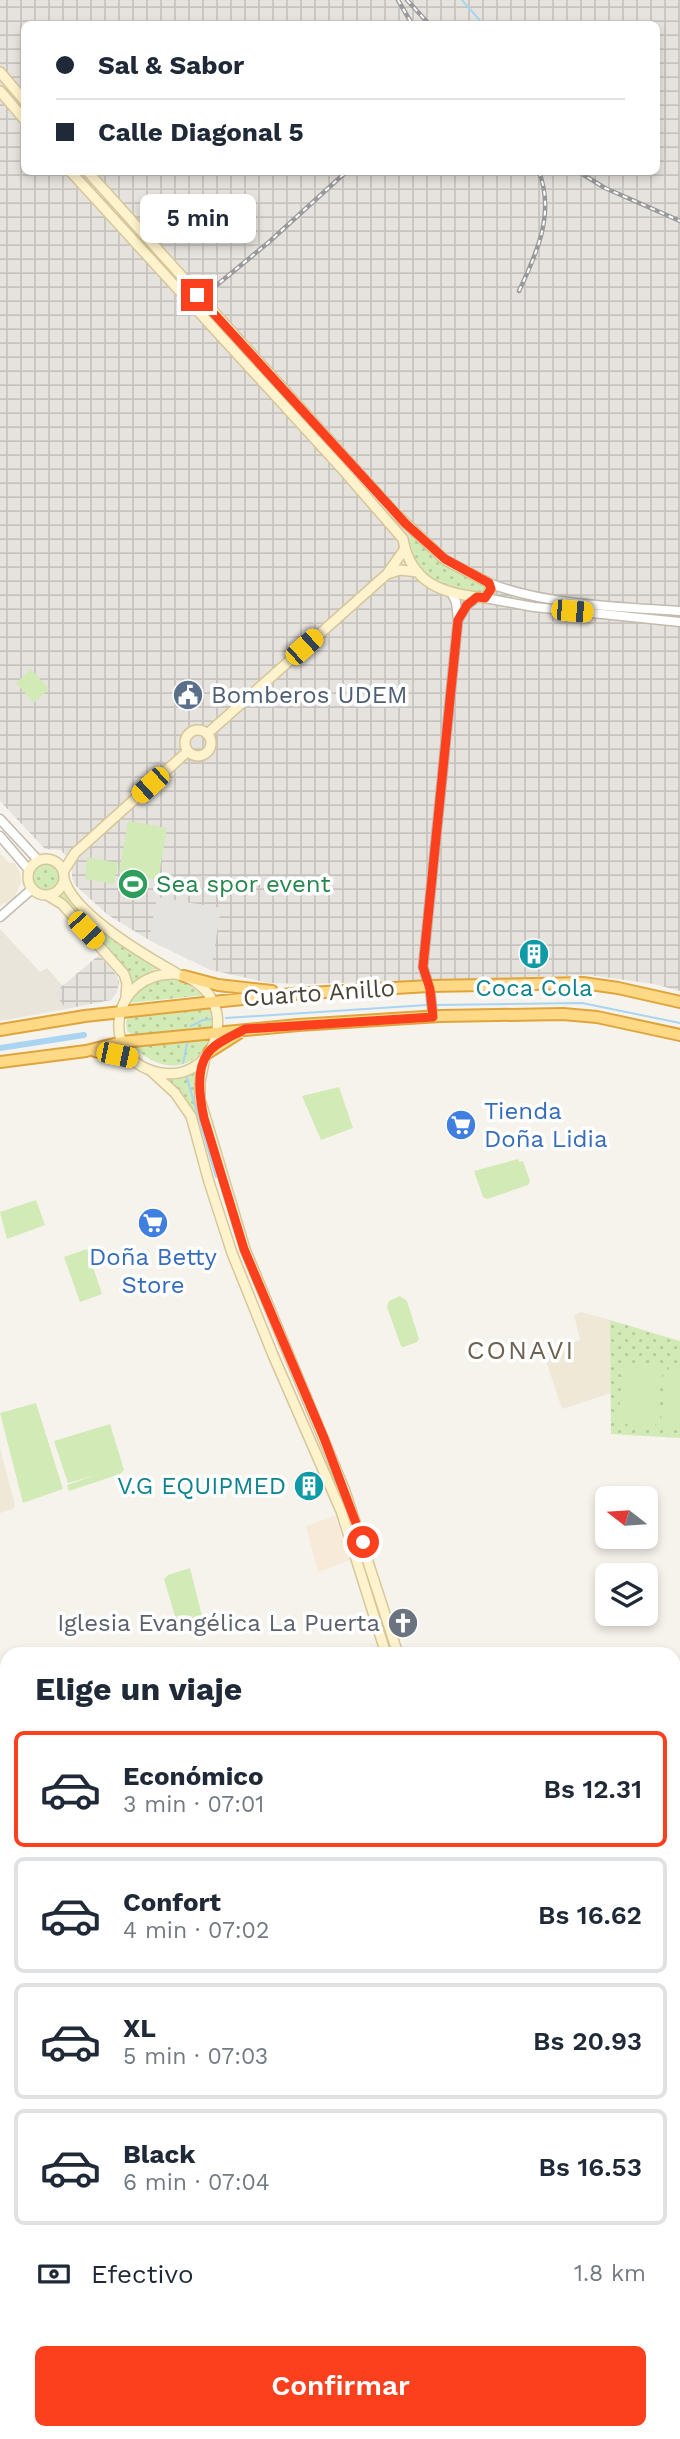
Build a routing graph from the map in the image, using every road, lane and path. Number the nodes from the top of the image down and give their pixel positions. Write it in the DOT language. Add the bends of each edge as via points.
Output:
graph roads {
  1 [pos="0,72"];
  2 [pos="0,91"];
  3 [pos="21,96"];
  4 [pos="21,116"];
  5 [pos="74,175"];
  6 [pos="91,175"];
  7 [pos="235,344"];
  8 [pos="353,465"];
  9 [pos="344,471"];
  10 [pos="416,533"];
  11 [pos="402,539"];
  12 [pos="404,550"];
  13 [pos="418,572"];
  14 [pos="387,574"];
  15 [pos="489,583"];
  16 [pos="512,591"];
  17 [pos="452,594"];
  18 [pos="481,597"];
  19 [pos="508,602"];
  20 [pos="647,608"];
  21 [pos="680,611"];
  22 [pos="646,619"];
  23 [pos="458,620"];
  24 [pos="680,622"];
  25 [pos="207,734"];
  26 [pos="188,751"];
  27 [pos="1,822"];
  28 [pos="0,836"];
  29 [pos="75,853"];
  30 [pos="50,859"];
  31 [pos="38,860"];
  32 [pos="29,870"];
  33 [pos="64,876"];
  34 [pos="32,889"];
  35 [pos="47,895"];
  36 [pos="0,918"];
  37 [pos="182,976"];
  38 [pos="430,991"];
  39 [pos="292,994"];
  40 [pos="125,1000"];
  41 [pos="213,1002"];
  42 [pos="680,1002"];
  43 [pos="433,1011"];
  44 [pos="120,1012"];
  45 [pos="245,1029"];
  46 [pos="0,1030"];
  47 [pos="217,1032"];
  48 [pos="680,1035"];
  49 [pos="122,1042"];
  50 [pos="86,1051"];
  51 [pos="207,1054"];
  52 [pos="132,1058"];
  53 [pos="0,1062"];
  54 [pos="150,1070"];
  55 [pos="384,1647"];
  56 [pos="396,1647"];
  1 -- 3 [label="main road"];
  2 -- 4 [label="main road"];
  5 -- 7 [label="main road"];
  6 -- 7 [label="main road"];
  7 -- 8 [label="main road"];
  7 -- 9 [label="main road"];
  8 -- 9 [label="street"];
  8 -- 10 [label="main road"];
  9 -- 11 [label="main road"];
  10 -- 11 [label="main road"];
  10 -- 15 [label="main road" via="445,559"];
  11 -- 12 [label="main road"];
  12 -- 13 [label="main road"];
  12 -- 14 [label="main road"];
  13 -- 14 [label="main road"];
  13 -- 17 [label="main road"];
  14 -- 25 [label="main road"];
  15 -- 16 [label="street"];
  15 -- 18 [label="main road" via="489,594"];
  16 -- 19 [label="street"];
  16 -- 20 [label="street"];
  17 -- 18 [label="main road"];
  17 -- 23 [label="street"];
  18 -- 19 [label="street"];
  18 -- 23 [label="street" via="467,605"];
  19 -- 22 [label="street"];
  20 -- 21 [label="street"];
  20 -- 22 [label="street"];
  22 -- 24 [label="street"];
  23 -- 38 [label="street" via="423,967"];
  25 -- 26 [label="main road" via="200,730 190,733"];
  25 -- 26 [label="main road" via="211,741 207,752 199,756"];
  26 -- 29 [label="main road"];
  27 -- 31 [label="street"];
  28 -- 32 [label="street"];
  29 -- 30 [label="main road"];
  29 -- 33 [label="main road"];
  30 -- 31 [label="main road"];
  30 -- 33 [label="main road" via="59,864"];
  31 -- 32 [label="main road"];
  32 -- 34 [label="main road"];
  33 -- 35 [label="main road" via="58,890"];
  33 -- 37 [label="main road" via="70,894 100,923"];
  34 -- 35 [label="main road"];
  34 -- 36 [label="street"];
  35 -- 40 [label="main road" via="62,904 124,974 128,986"];
  37 -- 39 [label="highway"];
  37 -- 40 [label="main road" via="150,978"];
  37 -- 41 [label="main road" via="211,994"];
  38 -- 39 [label="highway, Cuarto Anillo"];
  38 -- 42 [label="highway, Cuarto Anillo" via="583,983"];
  38 -- 43 [label="street"];
  39 -- 41 [label="highway, Cuarto Anillo"];
  40 -- 44 [label="main road"];
  41 -- 44 [label="highway, Cuarto Anillo"];
  41 -- 47 [label="main road"];
  43 -- 45 [label="highway, Cuarto Anillo"];
  43 -- 48 [label="highway, Cuarto Anillo" via="597,1017"];
  44 -- 46 [label="highway, Cuarto Anillo"];
  44 -- 49 [label="main road"];
  45 -- 47 [label="highway, Cuarto Anillo"];
  45 -- 51 [label="highway"];
  47 -- 49 [label="highway, Cuarto Anillo"];
  47 -- 51 [label="main road"];
  49 -- 50 [label="highway, Cuarto Anillo"];
  49 -- 52 [label="main road"];
  50 -- 52 [label="highway"];
  50 -- 53 [label="highway, Cuarto Anillo"];
  51 -- 54 [label="main road" via="180,1072"];
  51 -- 56 [label="main road" via="200,1100 244,1249 345,1491"];
  52 -- 54 [label="main road"];
  54 -- 55 [label="main road" via="176,1093 191,1116 232,1253 341,1511"];
}
